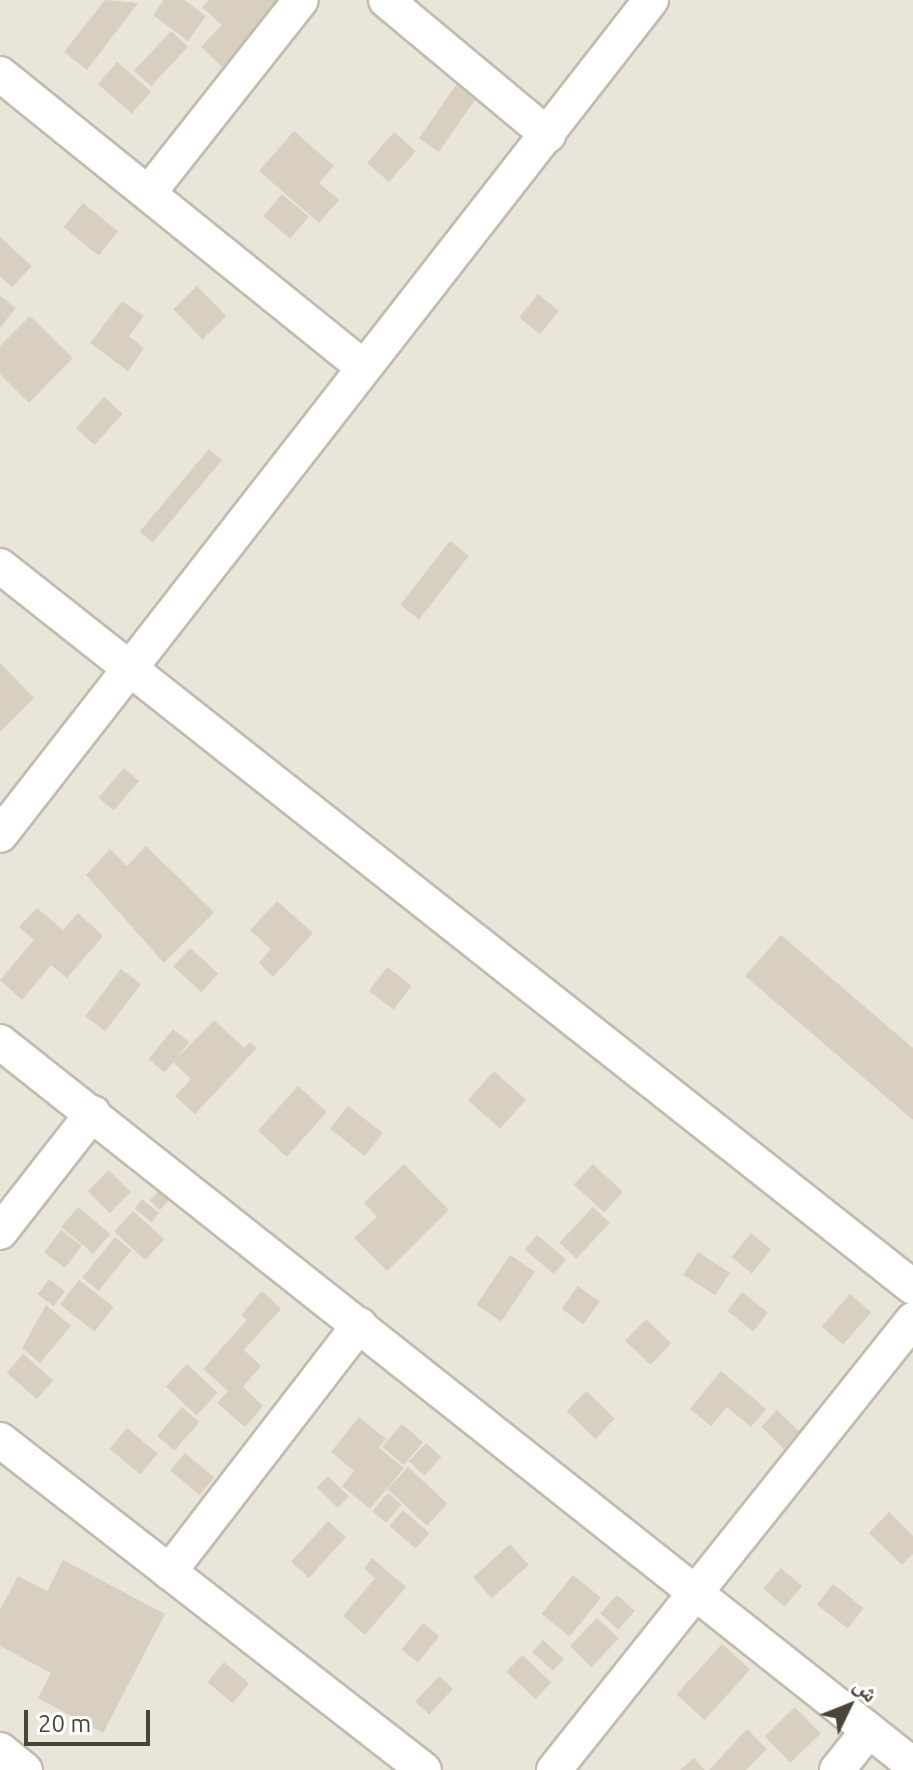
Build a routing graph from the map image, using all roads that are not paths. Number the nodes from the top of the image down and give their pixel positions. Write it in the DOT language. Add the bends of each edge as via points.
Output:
graph roads {
  1 [pos="301,0"];
  2 [pos="386,0"];
  3 [pos="651,0"];
  4 [pos="0,74"];
  5 [pos="548,135"];
  6 [pos="150,191"];
  7 [pos="362,366"];
  8 [pos="0,566"];
  9 [pos="126,669"];
  10 [pos="0,835"];
  11 [pos="0,1042"];
  12 [pos="93,1113"];
  13 [pos="0,1232"];
  14 [pos="913,1287"];
  15 [pos="913,1320"];
  16 [pos="359,1325"];
  17 [pos="0,1440"];
  18 [pos="169,1572"];
  19 [pos="693,1591"];
  20 [pos="869,1730"];
  21 [pos="0,1750"];
  22 [pos="913,1765"];
  23 [pos="25,1770"];
  24 [pos="424,1770"];
  25 [pos="554,1770"];
  26 [pos="837,1770"];
  1 -- 6 [label="street"];
  2 -- 5 [label="street"];
  3 -- 5 [label="street"];
  4 -- 6 [label="street"];
  5 -- 7 [label="street"];
  6 -- 7 [label="street"];
  7 -- 9 [label="street"];
  8 -- 9 [label="street"];
  9 -- 10 [label="street"];
  9 -- 14 [label="street"];
  11 -- 12 [label="street"];
  12 -- 13 [label="street"];
  12 -- 16 [label="street"];
  15 -- 19 [label="street"];
  16 -- 18 [label="street"];
  16 -- 19 [label="street"];
  17 -- 18 [label="street"];
  18 -- 24 [label="street"];
  19 -- 20 [label="street"];
  19 -- 25 [label="street"];
  20 -- 22 [label="street"];
  20 -- 26 [label="street"];
  21 -- 23 [label="street"];
}
